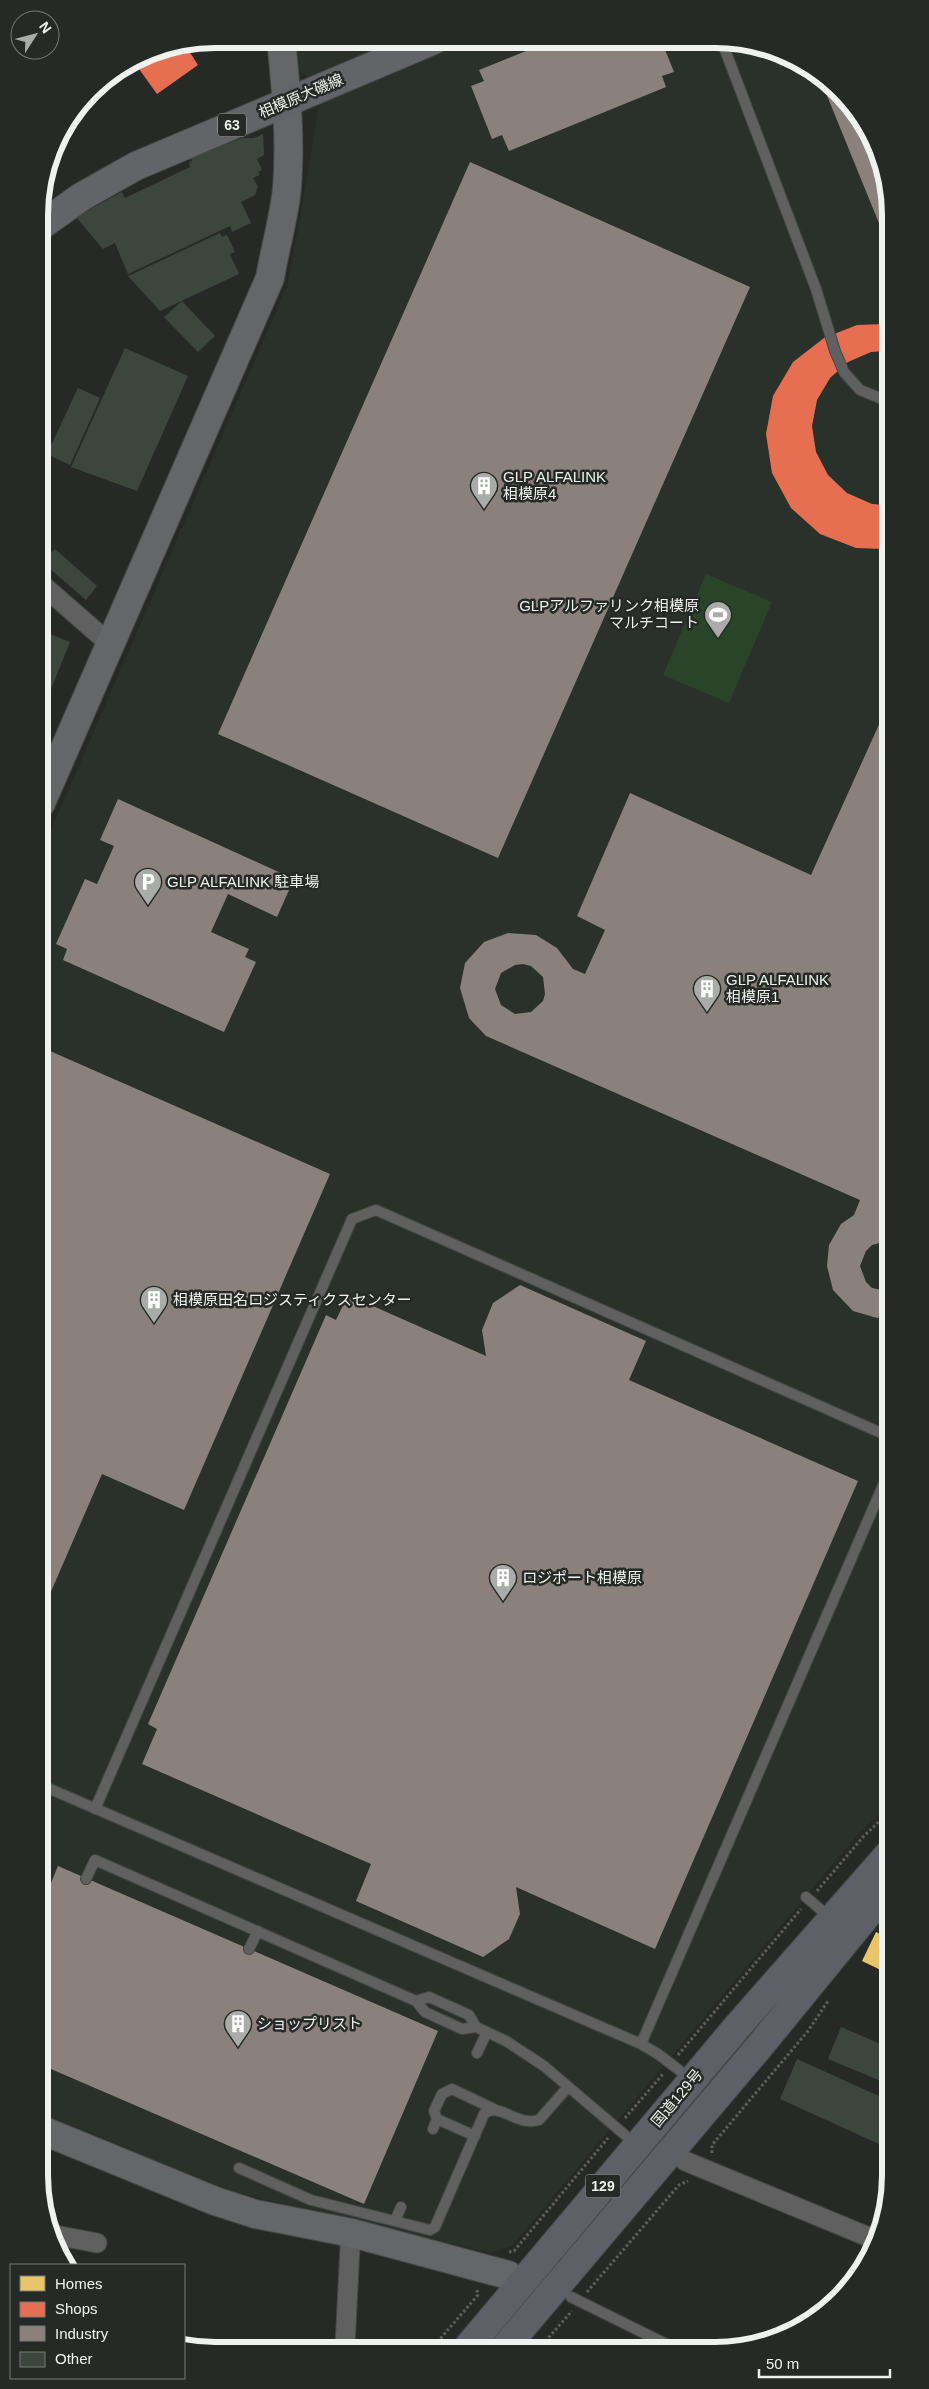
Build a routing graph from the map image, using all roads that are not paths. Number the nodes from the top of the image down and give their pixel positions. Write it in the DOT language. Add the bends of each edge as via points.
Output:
graph roads {
  1 [pos="282,48"];
  2 [pos="415,48"];
  3 [pos="724,48"];
  4 [pos="287,102"];
  5 [pos="48,221"];
  6 [pos="882,399"];
  7 [pos="48,590"];
  8 [pos="110,644"];
  9 [pos="48,786"];
  10 [pos="881,1433"];
  11 [pos="881,1489"];
  12 [pos="48,1788"];
  13 [pos="95,1809"];
  14 [pos="881,1872"];
  15 [pos="881,1874"];
  16 [pos="881,1877"];
  17 [pos="86,1879"];
  18 [pos="258,1931"];
  19 [pos="851,1934"];
  20 [pos="249,1949"];
  21 [pos="416,2001"];
  22 [pos="476,2027"];
  23 [pos="486,2032"];
  24 [pos="641,2044"];
  25 [pos="477,2053"];
  26 [pos="675,2067"];
  27 [pos="568,2087"];
  28 [pos="496,2110"];
  29 [pos="621,2132"];
  30 [pos="48,2134"];
  31 [pos="475,2136"];
  32 [pos="239,2168"];
  33 [pos="690,2170"];
  34 [pos="401,2207"];
  35 [pos="395,2221"];
  36 [pos="352,2233"];
  37 [pos="869,2237"];
  38 [pos="60,2240"];
  39 [pos="97,2243"];
  40 [pos="507,2264"];
  41 [pos="576,2299"];
  42 [pos="345,2342"];
  43 [pos="451,2342"];
  44 [pos="472,2342"];
  45 [pos="510,2342"];
  46 [pos="533,2342"];
  47 [pos="662,2342"];
  1 -- 4 [label="street"];
  2 -- 4 [label="main road, 相模原大磯線 / 63"];
  3 -- 6 [label="lane" via="816,288 844,372 860,390"];
  4 -- 5 [label="main road, 相模原大磯線 / 63" via="136,166"];
  4 -- 8 [label="street" via="286,190 270,278"];
  7 -- 8 [label="street"];
  8 -- 9 [label="street"];
  10 -- 13 [label="lane" via="376,1210 352,1219"];
  11 -- 24 [label="lane"];
  12 -- 13 [label="lane"];
  13 -- 24 [label="lane"];
  14 -- 26 [label="highway" via="812,1902"];
  15 -- 44 [label="highway, 国道129号 / 129" via="737,2027"];
  16 -- 19 [label="highway, 国道129号 / 129"];
  17 -- 18 [label="lane" via="95,1860"];
  18 -- 20 [label="lane"];
  18 -- 21 [label="lane"];
  19 -- 33 [label="highway" via="808,2013"];
  19 -- 45 [label="highway, 国道129号 / 129"];
  21 -- 22 [label="lane" via="425,2012 462,2029"];
  21 -- 22 [label="lane" via="429,1997 469,2015"];
  22 -- 23 [label="lane"];
  23 -- 25 [label="lane"];
  23 -- 27 [label="lane" via="544,2066"];
  24 -- 26 [label="lane"];
  26 -- 29 [label="highway"];
  27 -- 28 [label="lane" via="539,2120 524,2122"];
  27 -- 29 [label="lane"];
  28 -- 31 [label="lane" via="484,2114"];
  28 -- 31 [label="lane" via="461,2089 442,2094 434,2111 435,2124"];
  29 -- 40 [label="highway"];
  30 -- 36 [label="street" via="215,2201 255,2214"];
  31 -- 35 [label="lane" via="435,2228 430,2230"];
  32 -- 35 [label="lane" via="311,2200"];
  33 -- 37 [label="street"];
  33 -- 41 [label="highway"];
  34 -- 35 [label="lane"];
  36 -- 40 [label="street"];
  36 -- 42 [label="street"];
  38 -- 39 [label="street"];
  40 -- 43 [label="highway"];
  41 -- 46 [label="highway"];
  41 -- 47 [label="lane"];
}
